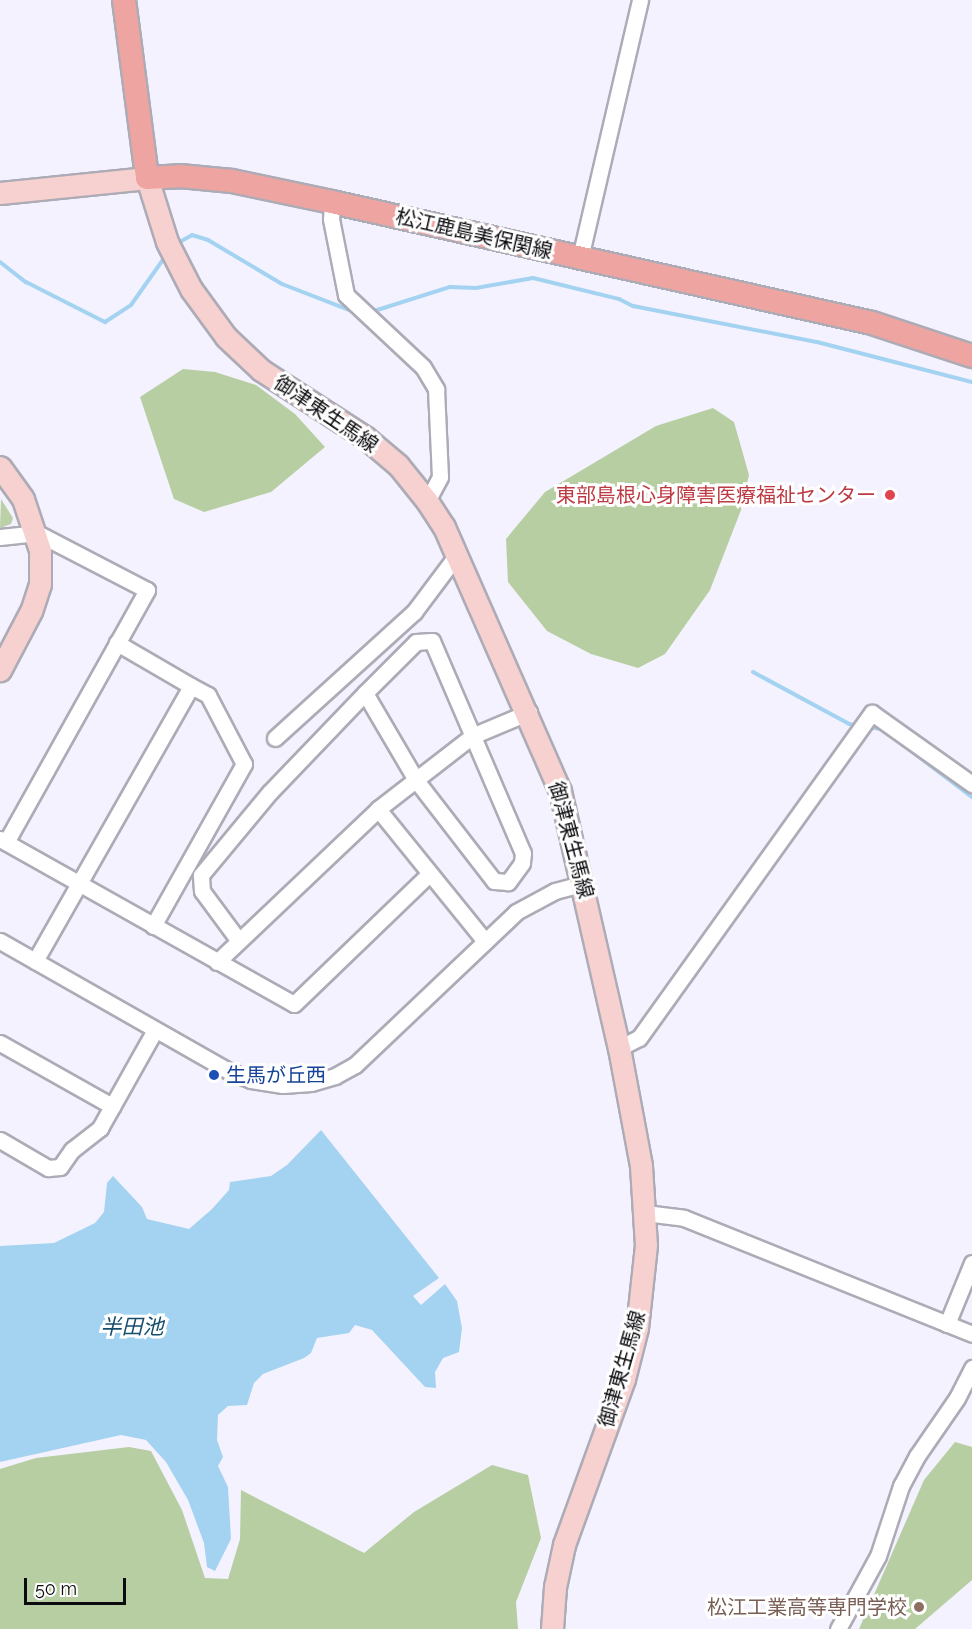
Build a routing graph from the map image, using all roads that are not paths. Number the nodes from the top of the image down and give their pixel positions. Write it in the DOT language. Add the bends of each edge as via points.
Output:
graph roads {
  1 [pos="124,0"];
  2 [pos="640,0"];
  3 [pos="147,178"];
  4 [pos="0,193"];
  5 [pos="332,202"];
  6 [pos="580,258"];
  7 [pos="972,356"];
  8 [pos="0,467"];
  9 [pos="427,501"];
  10 [pos="37,533"];
  11 [pos="0,537"];
  12 [pos="456,556"];
  13 [pos="117,643"];
  14 [pos="0,670"];
  15 [pos="191,686"];
  16 [pos="364,693"];
  17 [pos="529,712"];
  18 [pos="472,736"];
  19 [pos="275,738"];
  20 [pos="416,780"];
  21 [pos="972,784"];
  22 [pos="378,809"];
  23 [pos="3,840"];
  24 [pos="429,874"];
  25 [pos="584,883"];
  26 [pos="79,884"];
  27 [pos="153,926"];
  28 [pos="0,941"];
  29 [pos="239,941"];
  30 [pos="485,941"];
  31 [pos="35,961"];
  32 [pos="217,962"];
  33 [pos="155,1030"];
  34 [pos="0,1042"];
  35 [pos="619,1048"];
  36 [pos="112,1106"];
  37 [pos="0,1140"];
  38 [pos="645,1214"];
  39 [pos="972,1263"];
  40 [pos="947,1324"];
  41 [pos="972,1334"];
  42 [pos="972,1368"];
  43 [pos="552,1629"];
  44 [pos="838,1629"];
  1 -- 3 [label="main road"];
  2 -- 6 [label="street"];
  3 -- 4 [label="main road"];
  3 -- 5 [label="main road, 松江鹿島美保関線" via="180,176 232,181"];
  3 -- 9 [label="main road, 御津東生馬線" via="171,250 191,289 226,337 261,370 366,438 398,465"];
  5 -- 6 [label="main road, 松江鹿島美保関線"];
  5 -- 9 [label="street" via="331,219 346,295 423,367 436,388 440,477"];
  6 -- 7 [label="main road, 松江鹿島美保関線" via="872,323"];
  8 -- 10 [label="main road" via="23,499"];
  9 -- 12 [label="main road, 御津東生馬線"];
  10 -- 11 [label="street"];
  10 -- 13 [label="street" via="147,590"];
  10 -- 14 [label="main road" via="40,584 32,611"];
  12 -- 17 [label="main road, 御津東生馬線"];
  12 -- 19 [label="street" via="414,612"];
  13 -- 15 [label="street"];
  13 -- 23 [label="street"];
  15 -- 26 [label="street"];
  15 -- 27 [label="street" via="208,695 244,764"];
  16 -- 18 [label="street" via="416,642 432,641"];
  16 -- 20 [label="street"];
  16 -- 29 [label="street" via="270,792 201,875 202,891"];
  17 -- 18 [label="street"];
  17 -- 25 [label="main road, 御津東生馬線" via="560,791"];
  18 -- 20 [label="street"];
  18 -- 20 [label="street" via="523,853 522,863 508,882 494,882"];
  20 -- 22 [label="street"];
  21 -- 35 [label="street" via="872,714 639,1038"];
  22 -- 24 [label="street"];
  22 -- 29 [label="street"];
  23 -- 26 [label="street"];
  24 -- 30 [label="street"];
  24 -- 32 [label="street" via="294,1004"];
  25 -- 30 [label="street" via="555,891 516,912"];
  25 -- 35 [label="main road, 御津東生馬線"];
  26 -- 27 [label="street"];
  26 -- 31 [label="street"];
  27 -- 32 [label="street"];
  28 -- 31 [label="street"];
  29 -- 32 [label="street"];
  30 -- 33 [label="street" via="355,1065 311,1083 283,1085 251,1080"];
  31 -- 33 [label="street"];
  33 -- 36 [label="street"];
  34 -- 36 [label="street"];
  35 -- 38 [label="main road, 御津東生馬線" via="641,1166"];
  36 -- 37 [label="street" via="100,1128 72,1150 60,1167 48,1168"];
  38 -- 40 [label="street" via="684,1218"];
  38 -- 43 [label="main road, 御津東生馬線" via="637,1328 624,1379 564,1545"];
  39 -- 40 [label="street"];
  40 -- 41 [label="street"];
  42 -- 44 [label="street" via="957,1398 916,1456 901,1486 878,1556"];
}
